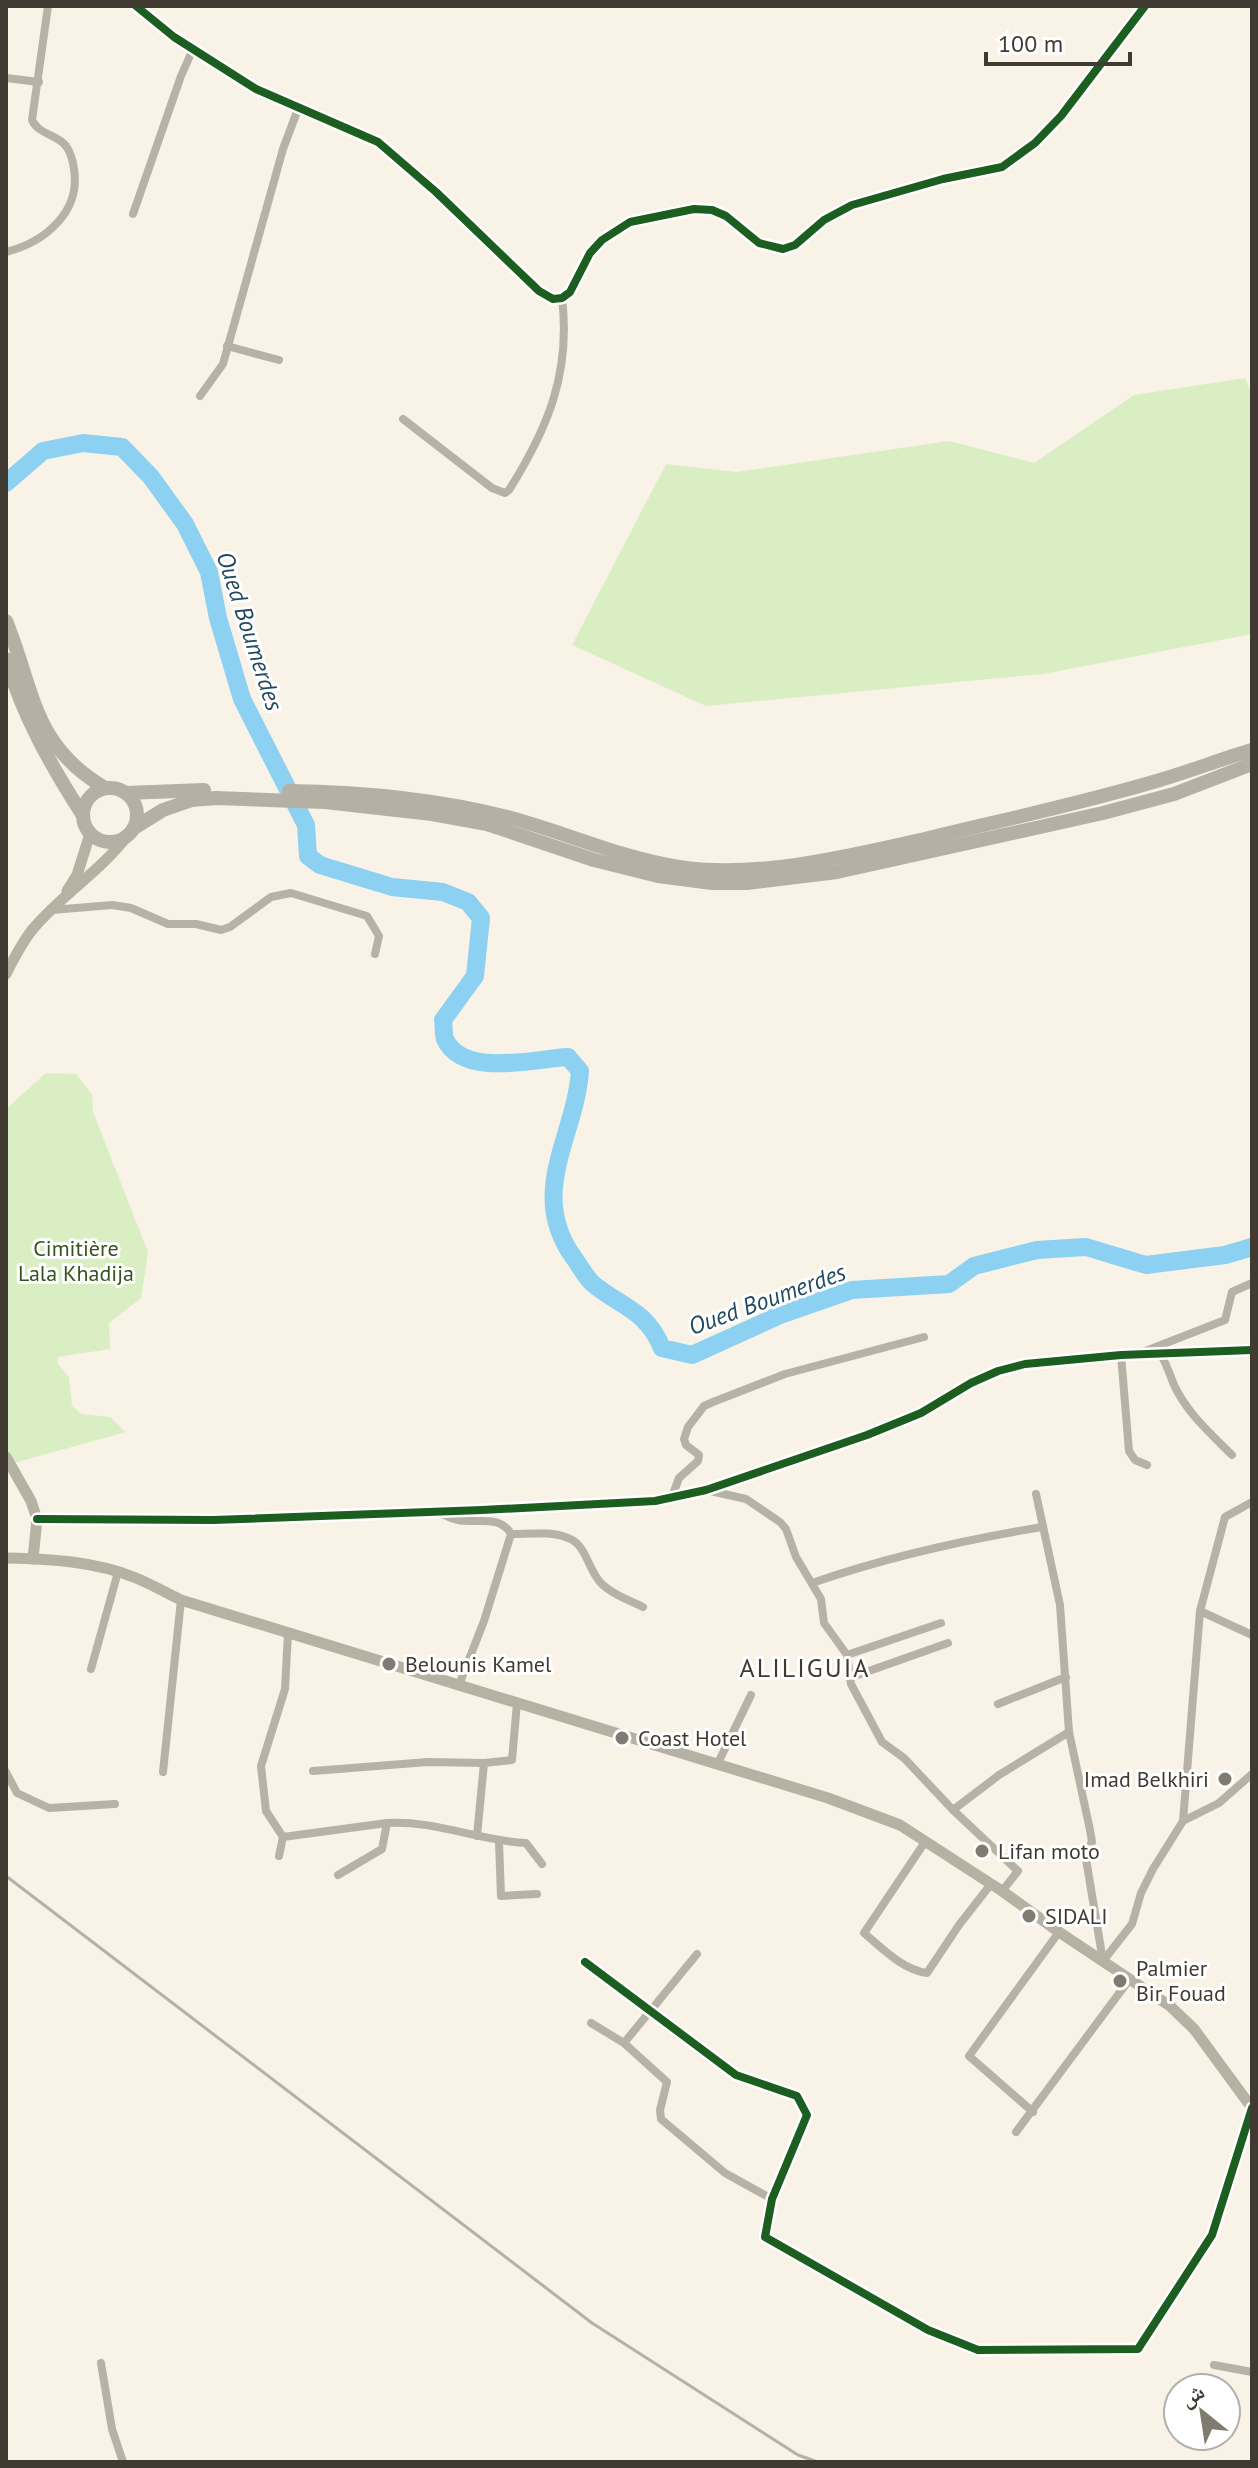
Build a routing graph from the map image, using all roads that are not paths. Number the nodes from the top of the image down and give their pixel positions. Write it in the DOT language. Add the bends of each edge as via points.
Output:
graph roads {
  1 [pos="48,6"];
  2 [pos="136,6"];
  3 [pos="1145,6"];
  4 [pos="193,49"];
  5 [pos="6,78"];
  6 [pos="39,82"];
  7 [pos="298,109"];
  8 [pos="133,214"];
  9 [pos="6,252"];
  10 [pos="562,298"];
  11 [pos="227,346"];
  12 [pos="279,360"];
  13 [pos="200,396"];
  14 [pos="403,419"];
  15 [pos="6,621"];
  16 [pos="6,659"];
  17 [pos="1252,750"];
  18 [pos="1252,764"];
  19 [pos="105,788"];
  20 [pos="126,793"];
  21 [pos="280,795"];
  22 [pos="308,796"];
  23 [pos="82,814"];
  24 [pos="131,832"];
  25 [pos="90,834"];
  26 [pos="63,899"];
  27 [pos="52,910"];
  28 [pos="375,954"];
  29 [pos="6,974"];
  30 [pos="1252,1283"];
  31 [pos="924,1337"];
  32 [pos="1252,1350"];
  33 [pos="1139,1354"];
  34 [pos="1121,1355"];
  35 [pos="1161,1355"];
  36 [pos="1232,1455"];
  37 [pos="6,1457"];
  38 [pos="1147,1465"];
  39 [pos="6,1477"];
  40 [pos="19,1477"];
  41 [pos="706,1490"];
  42 [pos="1036,1494"];
  43 [pos="672,1497"];
  44 [pos="1252,1502"];
  45 [pos="437,1511"];
  46 [pos="37,1519"];
  47 [pos="1042,1527"];
  48 [pos="511,1534"];
  49 [pos="33,1559"];
  50 [pos="6,1561"];
  51 [pos="118,1572"];
  52 [pos="812,1583"];
  53 [pos="181,1600"];
  54 [pos="643,1607"];
  55 [pos="1200,1611"];
  56 [pos="941,1623"];
  57 [pos="288,1633"];
  58 [pos="1252,1635"];
  59 [pos="948,1643"];
  60 [pos="847,1655"];
  61 [pos="91,1669"];
  62 [pos="852,1677"];
  63 [pos="1066,1677"];
  64 [pos="459,1685"];
  65 [pos="751,1695"];
  66 [pos="517,1703"];
  67 [pos="998,1704"];
  68 [pos="1069,1732"];
  69 [pos="484,1763"];
  70 [pos="717,1765"];
  71 [pos="313,1771"];
  72 [pos="6,1772"];
  73 [pos="163,1772"];
  74 [pos="1252,1774"];
  75 [pos="115,1804"];
  76 [pos="953,1810"];
  77 [pos="1183,1821"];
  78 [pos="387,1823"];
  79 [pos="477,1836"];
  80 [pos="283,1837"];
  81 [pos="499,1842"];
  82 [pos="925,1842"];
  83 [pos="279,1856"];
  84 [pos="542,1864"];
  85 [pos="338,1875"];
  86 [pos="997,1887"];
  87 [pos="537,1894"];
  88 [pos="1059,1932"];
  89 [pos="697,1954"];
  90 [pos="1103,1961"];
  91 [pos="585,1962"];
  92 [pos="1129,1980"];
  93 [pos="651,2011"];
  94 [pos="591,2023"];
  95 [pos="624,2043"];
  96 [pos="1252,2108"];
  97 [pos="1033,2112"];
  98 [pos="1016,2132"];
  99 [pos="772,2199"];
  100 [pos="101,2363"];
  101 [pos="1214,2365"];
  102 [pos="1252,2372"];
  103 [pos="123,2462"];
  1 -- 6 [label="street"];
  2 -- 4 [label="street"];
  3 -- 10 [label="street" via="1061,116 1002,167 852,205 783,249 759,243 712,210 630,222 590,253"];
  4 -- 7 [label="street"];
  4 -- 8 [label="street"];
  5 -- 6 [label="street"];
  6 -- 9 [label="street" via="32,120 71,154 73,200 56,225"];
  7 -- 10 [label="street" via="378,142 539,291"];
  7 -- 11 [label="street"];
  10 -- 14 [label="street" via="559,386 509,490 492,488"];
  11 -- 12 [label="street"];
  11 -- 13 [label="street" via="223,364"];
  15 -- 19 [label="highway" via="29,695 49,737 67,760"];
  16 -- 23 [label="highway" via="26,718"];
  17 -- 22 [label="highway" via="1162,780 880,849 787,866 681,868 446,803 365,794"];
  18 -- 22 [label="highway" via="1174,794 1092,816 837,872 747,883 688,881 623,869 463,818"];
  19 -- 20 [label="highway"];
  19 -- 23 [label="highway" via="89,797"];
  20 -- 21 [label="highway" via="210,790"];
  20 -- 24 [label="highway" via="137,813"];
  21 -- 22 [label="highway"];
  21 -- 24 [label="highway" via="192,800 163,810"];
  23 -- 25 [label="highway"];
  24 -- 25 [label="highway" via="113,842"];
  24 -- 26 [label="street"];
  25 -- 26 [label="street"];
  26 -- 27 [label="street"];
  27 -- 28 [label="street" via="122,906 163,922 221,930 271,897 291,893 367,916 379,936"];
  27 -- 29 [label="street" via="33,929"];
  30 -- 33 [label="street" via="1232,1292 1225,1320"];
  31 -- 43 [label="street" via="785,1374 704,1406 684,1439 699,1455 698,1461 679,1478"];
  32 -- 35 [label="street"];
  33 -- 34 [label="street"];
  33 -- 35 [label="street"];
  34 -- 38 [label="street" via="1129,1451"];
  34 -- 41 [label="street" via="998,1371 921,1413"];
  35 -- 36 [label="street" via="1199,1423"];
  37 -- 40 [label="street"];
  39 -- 40 [label="street"];
  40 -- 46 [label="street"];
  41 -- 43 [label="street"];
  41 -- 52 [label="street" via="746,1499 780,1522"];
  42 -- 47 [label="street"];
  43 -- 45 [label="street"];
  44 -- 55 [label="street" via="1225,1517"];
  45 -- 46 [label="street" via="213,1520"];
  45 -- 48 [label="street" via="458,1520 499,1522"];
  46 -- 49 [label="street"];
  47 -- 52 [label="street" via="955,1541"];
  47 -- 63 [label="street" via="1060,1605"];
  48 -- 54 [label="street" via="572,1540 600,1582"];
  48 -- 64 [label="street"];
  49 -- 50 [label="street"];
  49 -- 51 [label="street"];
  51 -- 53 [label="street"];
  51 -- 61 [label="street"];
  52 -- 60 [label="street" via="821,1599 824,1623"];
  53 -- 57 [label="street"];
  53 -- 73 [label="street"];
  55 -- 58 [label="street"];
  55 -- 77 [label="street"];
  56 -- 60 [label="street"];
  57 -- 64 [label="street"];
  57 -- 80 [label="street" via="285,1689 261,1766 266,1811"];
  59 -- 62 [label="street"];
  60 -- 62 [label="street"];
  62 -- 76 [label="street" via="882,1742"];
  63 -- 67 [label="street"];
  63 -- 68 [label="street"];
  64 -- 66 [label="street"];
  65 -- 70 [label="street"];
  66 -- 69 [label="street" via="512,1760"];
  66 -- 70 [label="street"];
  68 -- 76 [label="street"];
  68 -- 90 [label="street" via="1092,1842 1085,1853"];
  69 -- 71 [label="street"];
  69 -- 79 [label="street"];
  70 -- 82 [label="street" via="828,1798 900,1825"];
  72 -- 75 [label="street" via="17,1793 49,1808"];
  74 -- 77 [label="street" via="1219,1803"];
  76 -- 86 [label="street" via="1018,1871"];
  77 -- 90 [label="street" via="1141,1893 1132,1924"];
  78 -- 79 [label="street" via="412,1821"];
  78 -- 80 [label="street"];
  78 -- 85 [label="street" via="382,1849"];
  79 -- 81 [label="street"];
  80 -- 83 [label="street"];
  81 -- 84 [label="street" via="526,1843"];
  81 -- 87 [label="street" via="501,1896"];
  82 -- 86 [label="street"];
  82 -- 86 [label="street" via="864,1933 896,1960 927,1973"];
  86 -- 88 [label="street"];
  88 -- 90 [label="street"];
  88 -- 97 [label="street" via="969,2056"];
  89 -- 93 [label="street"];
  90 -- 92 [label="street"];
  91 -- 93 [label="street"];
  92 -- 96 [label="street" via="1194,2029"];
  92 -- 97 [label="street"];
  93 -- 95 [label="street"];
  93 -- 99 [label="street" via="736,2075 797,2096 807,2115"];
  94 -- 95 [label="street"];
  95 -- 99 [label="street" via="667,2082 661,2119 725,2173"];
  96 -- 99 [label="street" via="1212,2235 1138,2349 978,2350 928,2330 765,2237"];
  97 -- 98 [label="street"];
  100 -- 103 [label="street"];
  101 -- 102 [label="street"];
}
